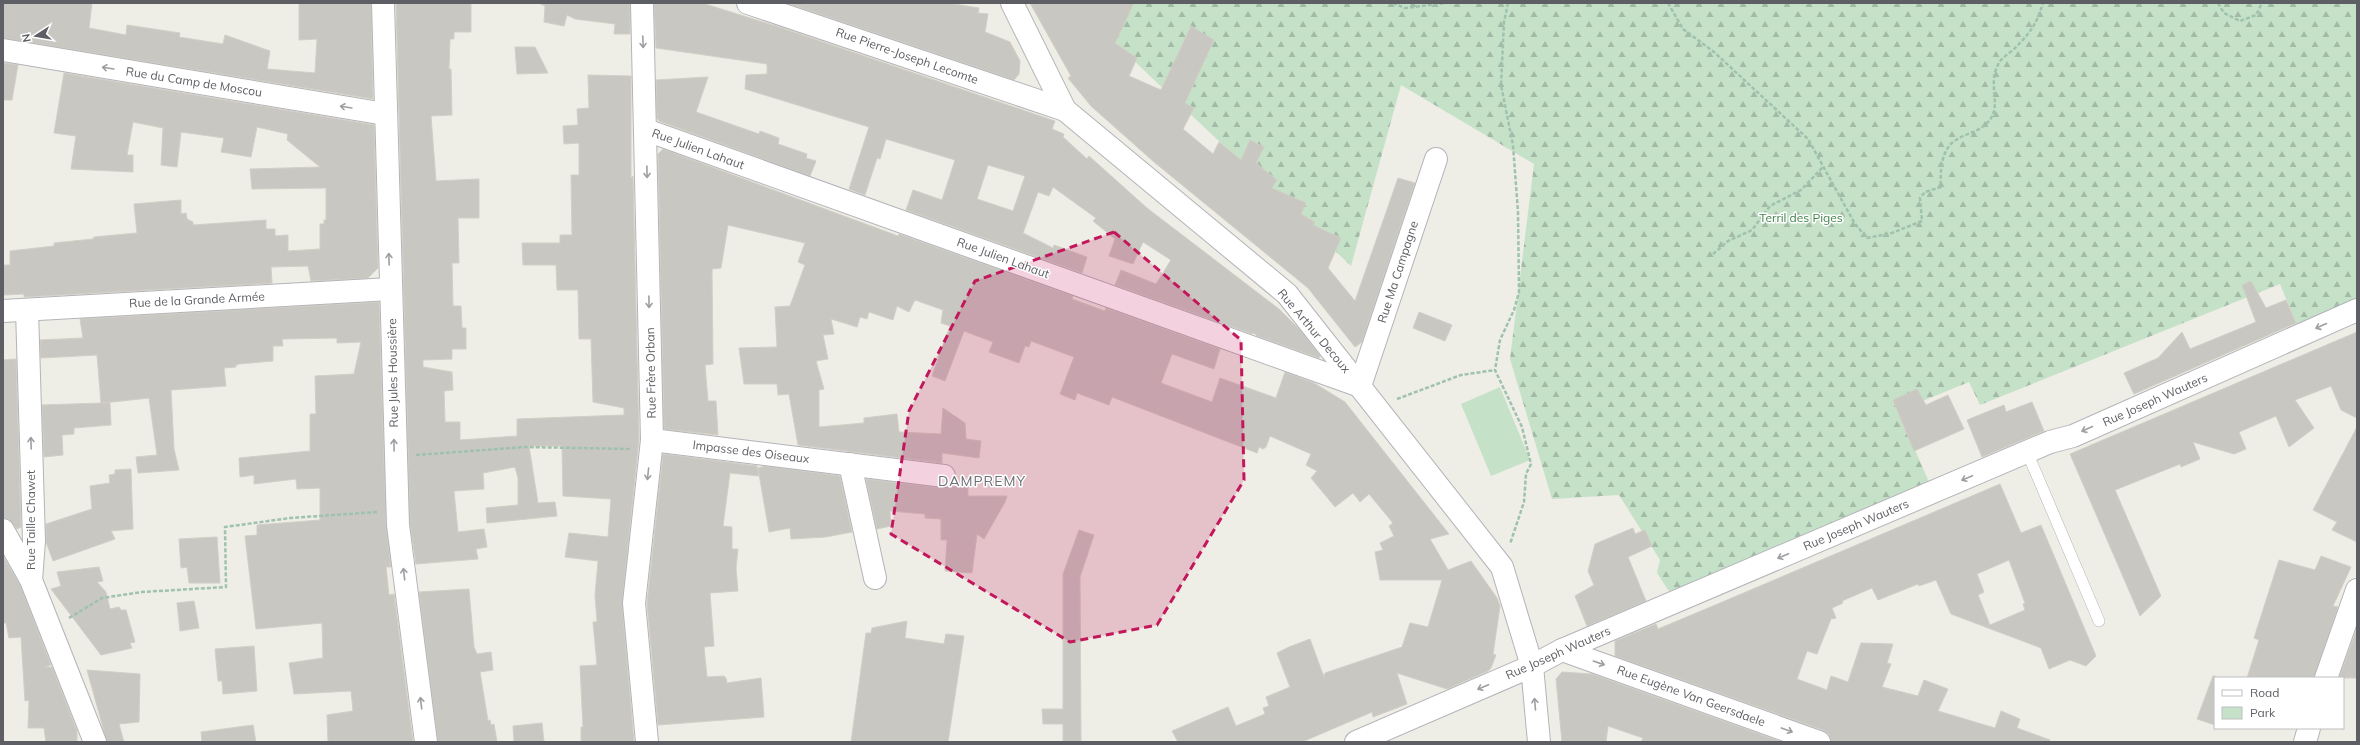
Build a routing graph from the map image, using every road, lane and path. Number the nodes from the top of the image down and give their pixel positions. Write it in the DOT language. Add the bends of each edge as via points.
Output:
graph roads {
  1 [pos="383,3"];
  2 [pos="642,3"];
  3 [pos="748,3"];
  4 [pos="1012,3"];
  5 [pos="1394,3"];
  6 [pos="1446,3"];
  7 [pos="1508,3"];
  8 [pos="1668,3"];
  9 [pos="2043,3"];
  10 [pos="2218,3"];
  11 [pos="2262,3"];
  12 [pos="3,50"];
  13 [pos="1065,110"];
  14 [pos="385,114"];
  15 [pos="646,130"];
  16 [pos="1436,159"];
  17 [pos="1823,167"];
  18 [pos="1713,254"];
  19 [pos="390,289"];
  20 [pos="27,310"];
  21 [pos="2357,310"];
  22 [pos="3,312"];
  23 [pos="1495,370"];
  24 [pos="1360,386"];
  25 [pos="1376,407"];
  26 [pos="652,440"];
  27 [pos="2027,452"];
  28 [pos="394,457"];
  29 [pos="850,464"];
  30 [pos="944,476"];
  31 [pos="397,511"];
  32 [pos="3,530"];
  33 [pos="1502,567"];
  34 [pos="875,578"];
  35 [pos="31,580"];
  36 [pos="2357,590"];
  37 [pos="2099,621"];
  38 [pos="50,628"];
  39 [pos="1562,650"];
  40 [pos="1532,666"];
  41 [pos="2326,677"];
  42 [pos="2309,729"];
  43 [pos="95,742"];
  44 [pos="426,742"];
  45 [pos="647,742"];
  46 [pos="1356,742"];
  47 [pos="1538,742"];
  48 [pos="1820,742"];
  49 [pos="2305,742"];
  1 -- 14 [label="street, Rue Jules Houssière"];
  2 -- 15 [label="street, Rue Frère Orban, one-way"];
  3 -- 13 [label="street, Rue Pierre-Joseph Lecomte"];
  4 -- 13 [label="street, Rue Arthur Decoux"];
  5 -- 6 [label="path" via="1405,8"];
  7 -- 23 [label="path" via="1504,22 1501,85 1513,144 1518,212 1519,292 1500,340"];
  8 -- 17 [label="path" via="1683,28 1714,52 1808,139"];
  9 -- 17 [label="path" via="2036,26 1999,62 1992,84 1996,104 1992,118 1979,130 1954,140 1939,170 1941,187 1925,192 1920,198 1922,221 1892,233 1867,238 1855,224"];
  10 -- 11 [label="path" via="2224,13 2240,21 2256,15"];
  14 -- 12 [label="street, Rue du Camp de Moscou, one-way"];
  13 -- 24 [label="street, Rue Arthur Decoux" via="1287,294"];
  19 -- 14 [label="street, Rue Jules Houssière, one-way"];
  15 -- 24 [label="street, Rue Julien Lahaut"];
  15 -- 26 [label="street, Rue Frère Orban, one-way"];
  16 -- 24 [label="street, Rue Ma Campagne"];
  17 -- 18 [label="path" via="1801,190 1770,206 1752,230 1728,241"];
  19 -- 20 [label="street, Rue de la Grande Armée"];
  28 -- 19 [label="street, Rue Jules Houssière, one-way"];
  20 -- 22 [label="street, Rue de la Grande Armée"];
  35 -- 20 [label="street, Rue Taille Chawet, one-way" via="34,541"];
  21 -- 27 [label="street, Rue Joseph Wauters, one-way" via="2080,433"];
  23 -- 25 [label="path" via="1461,375"];
  23 -- 33 [label="path" via="1522,427 1531,464 1526,474 1524,502"];
  24 -- 25 [label="street, Rue Arthur Decoux"];
  25 -- 33 [label="street, Rue Arthur Decoux"];
  26 -- 28 [label="path" via="638,450 525,446"];
  26 -- 29 [label="street, Impasse des Oiseaux"];
  26 -- 45 [label="street, Rue Frère Orban, one-way" via="634,603"];
  27 -- 37 [label="lane"];
  27 -- 39 [label="street, Rue Joseph Wauters, one-way"];
  28 -- 31 [label="street, Rue Jules Houssière"];
  29 -- 30 [label="street, Impasse des Oiseaux"];
  29 -- 34 [label="street"];
  31 -- 38 [label="path" via="290,518 224,526 226,587 142,592 102,598"];
  44 -- 31 [label="street, Rue Jules Houssière, one-way"];
  32 -- 35 [label="street"];
  33 -- 40 [label="street, Rue Arthur Decoux"];
  35 -- 38 [label="street, Rue Taille Chawet"];
  36 -- 41 [label="street"];
  38 -- 43 [label="street, Rue Taille Chawet"];
  39 -- 40 [label="street, Rue Joseph Wauters"];
  39 -- 48 [label="street, Rue Eugène Van Geersdaele, one-way"];
  40 -- 46 [label="street, Rue Joseph Wauters, one-way"];
  47 -- 40 [label="street, Rue Arthur Decoux, one-way"];
  42 -- 49 [label="street"];
}
